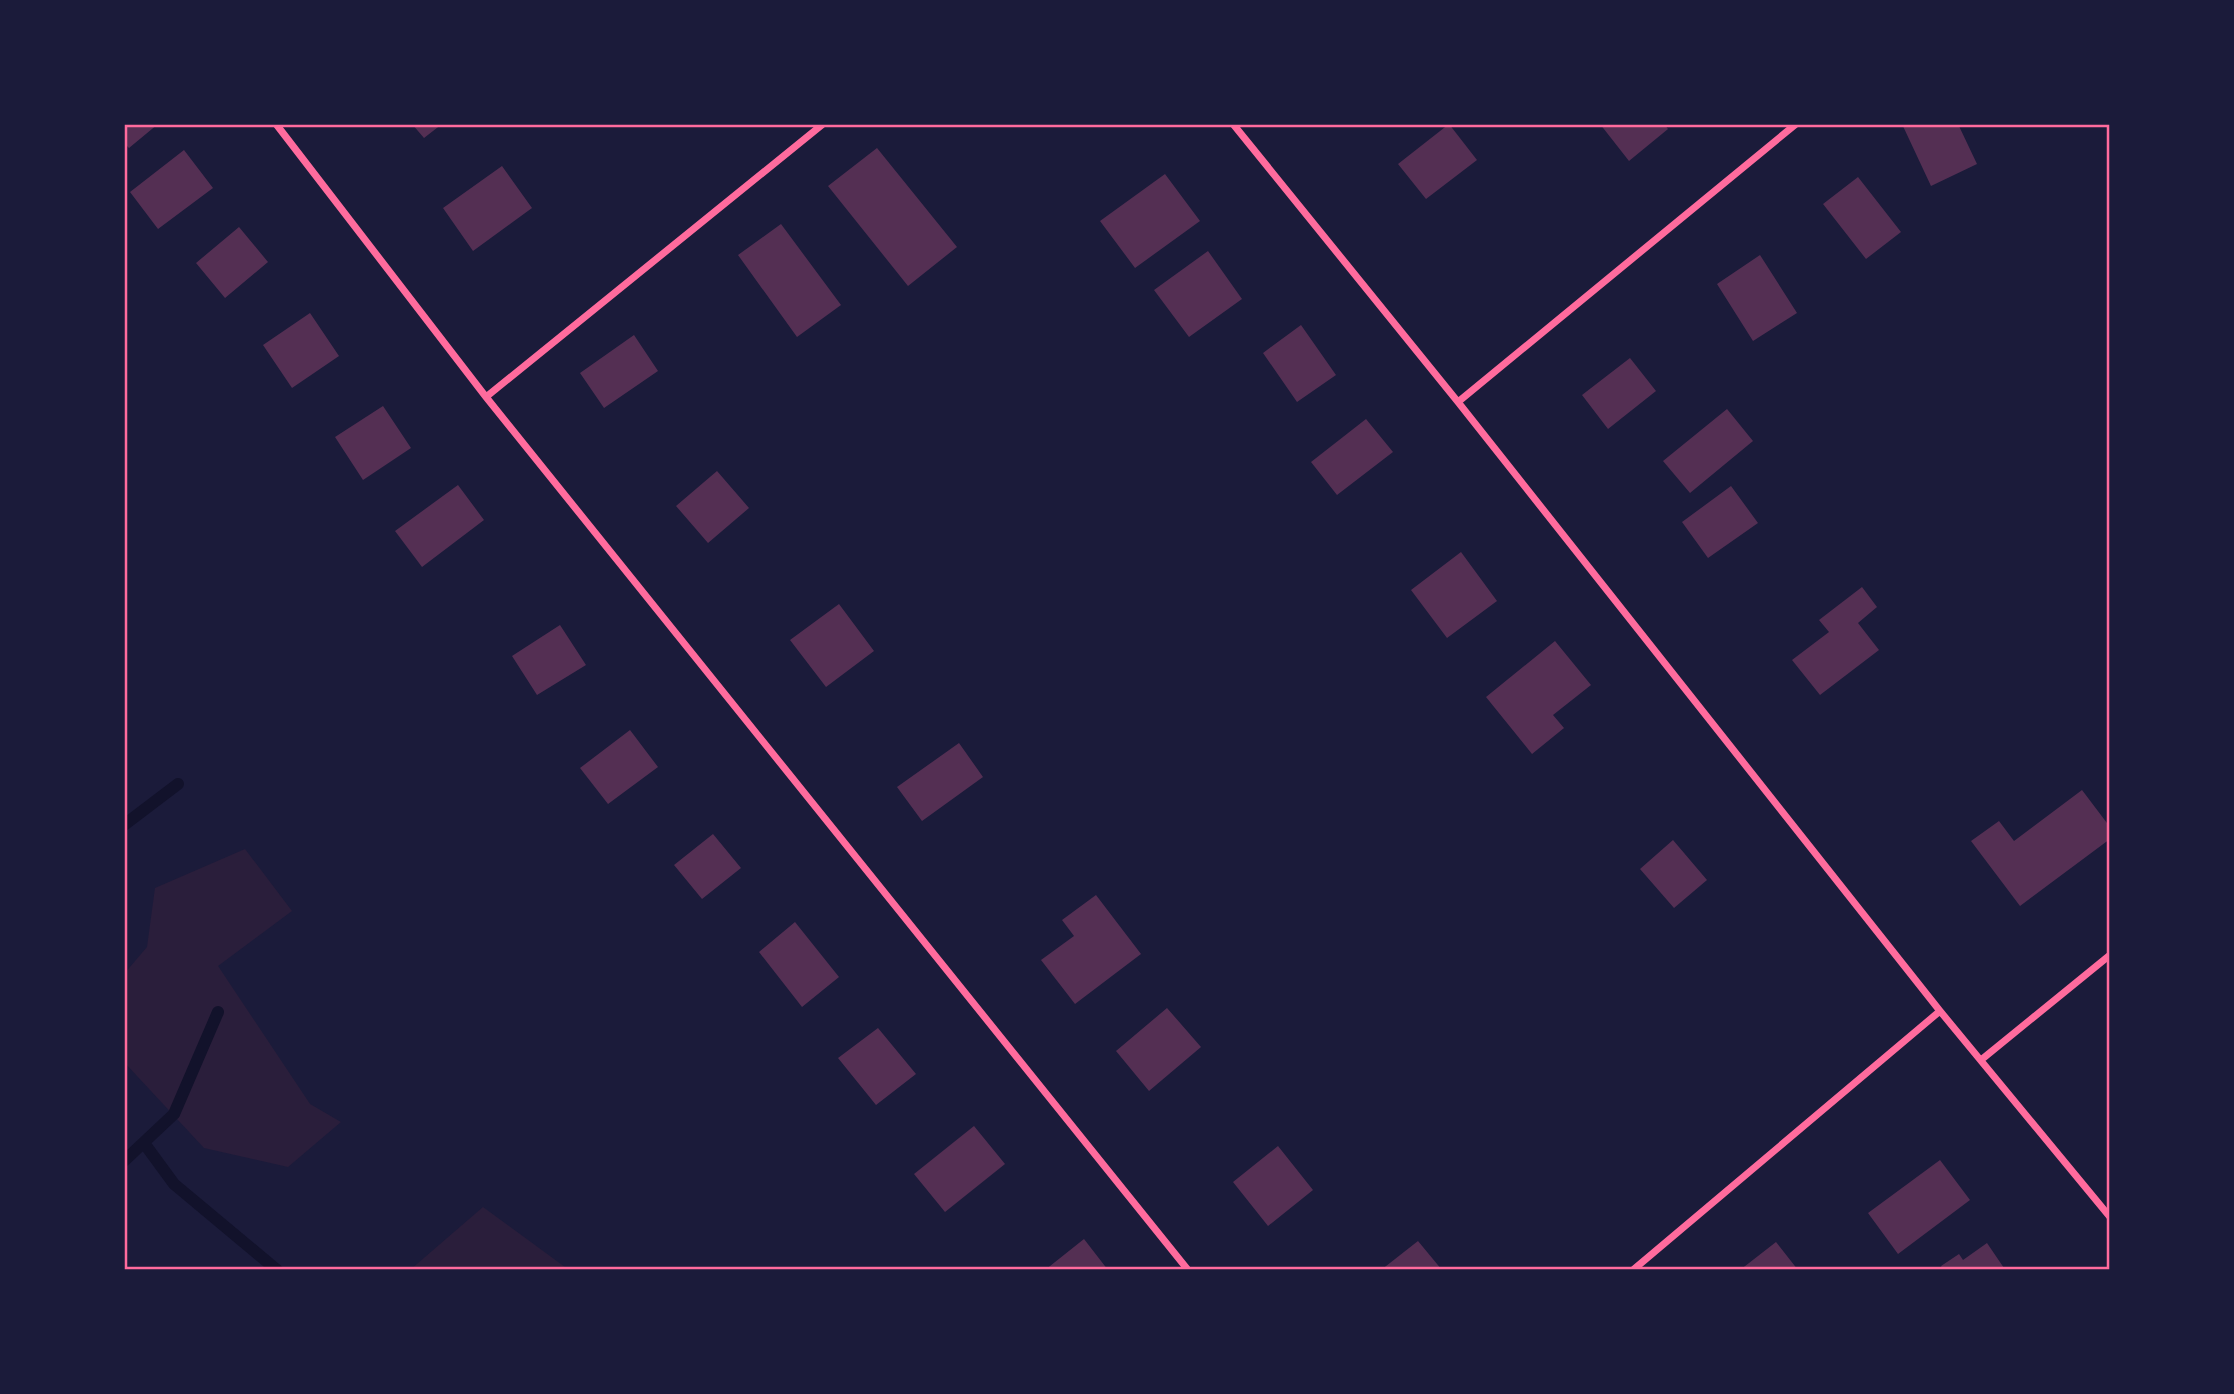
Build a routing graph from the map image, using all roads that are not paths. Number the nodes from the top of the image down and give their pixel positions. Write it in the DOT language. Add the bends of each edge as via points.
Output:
graph roads {
  1 [pos="276,124"];
  2 [pos="823,124"];
  3 [pos="1233,124"];
  4 [pos="1796,124"];
  5 [pos="486,397"];
  6 [pos="1458,402"];
  7 [pos="2110,955"];
  8 [pos="1940,1011"];
  9 [pos="1981,1060"];
  10 [pos="2110,1217"];
  11 [pos="1188,1270"];
  12 [pos="1633,1270"];
  1 -- 5 [label="street"];
  2 -- 5 [label="street"];
  3 -- 6 [label="street"];
  4 -- 6 [label="street"];
  5 -- 11 [label="street"];
  6 -- 8 [label="street"];
  7 -- 9 [label="street"];
  8 -- 9 [label="street"];
  8 -- 12 [label="street"];
  9 -- 10 [label="street"];
}
